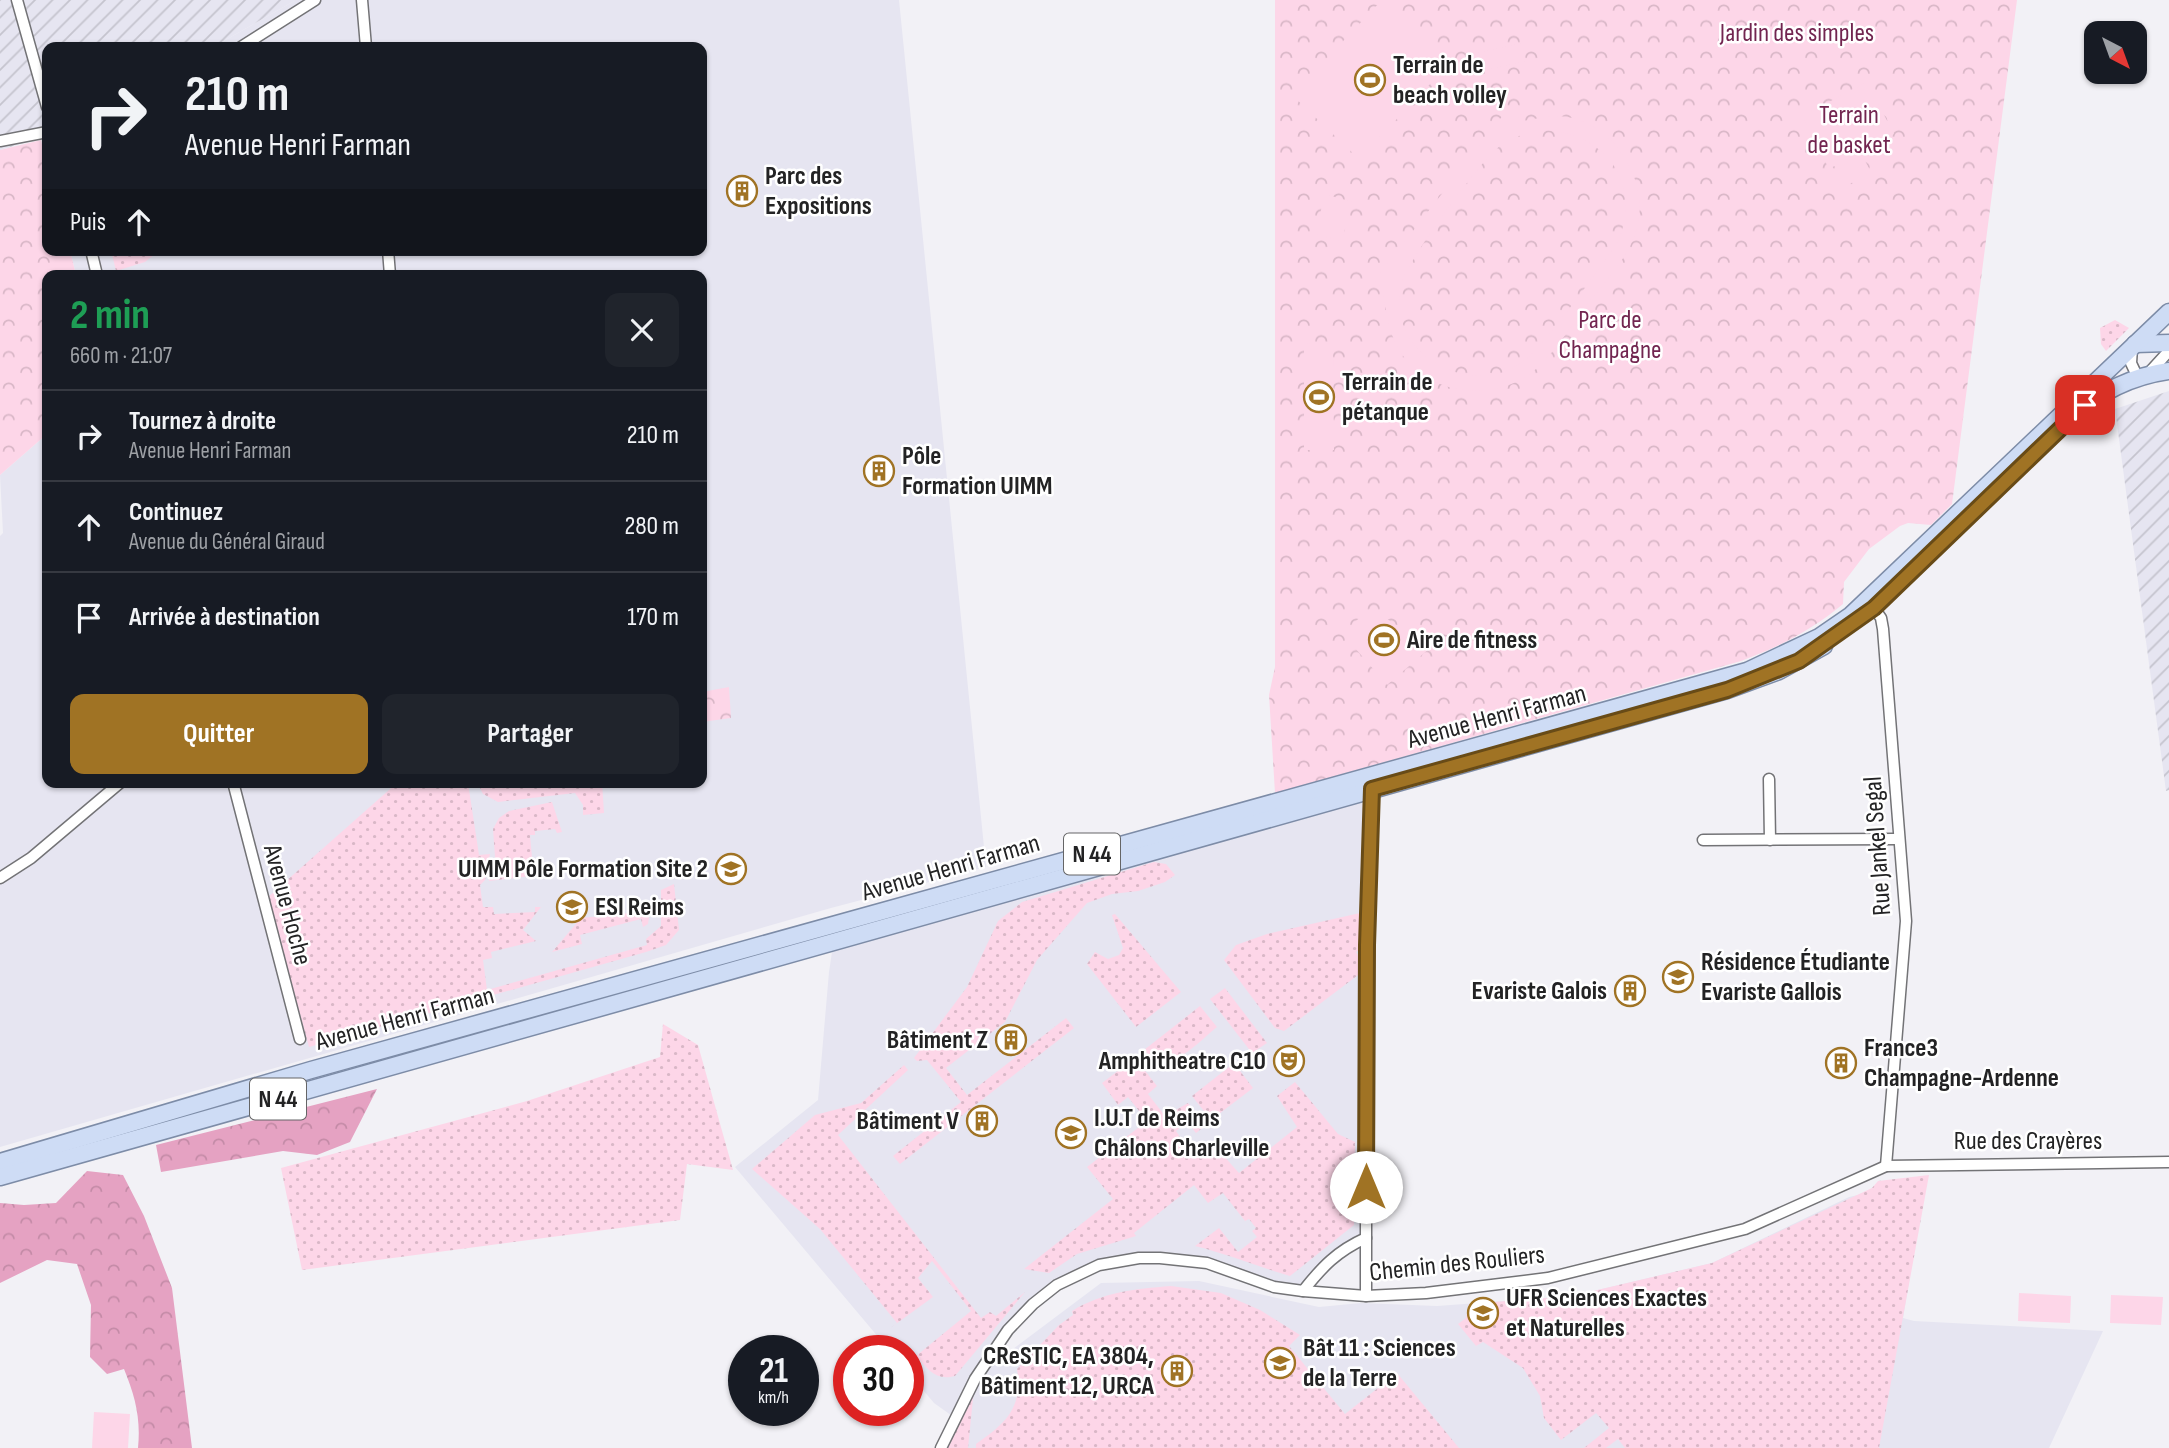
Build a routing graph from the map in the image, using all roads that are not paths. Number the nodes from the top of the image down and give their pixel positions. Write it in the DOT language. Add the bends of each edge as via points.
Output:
graph roads {
  1 [pos="17,0"];
  2 [pos="314,0"];
  3 [pos="362,0"];
  4 [pos="249,42"];
  5 [pos="366,42"];
  6 [pos="42,89"];
  7 [pos="42,133"];
  8 [pos="0,141"];
  9 [pos="2166,319"];
  10 [pos="2169,343"];
  11 [pos="2132,344"];
  12 [pos="2169,351"];
  13 [pos="2169,371"];
  14 [pos="2142,376"];
  15 [pos="1874,608"];
  16 [pos="1769,779"];
  17 [pos="114,788"];
  18 [pos="235,788"];
  19 [pos="1372,789"];
  20 [pos="1899,839"];
  21 [pos="1703,840"];
  22 [pos="1770,840"];
  23 [pos="0,878"];
  24 [pos="300,1038"];
  25 [pos="0,1162"];
  26 [pos="2169,1162"];
  27 [pos="1886,1166"];
  28 [pos="0,1177"];
  29 [pos="1366,1237"];
  30 [pos="1303,1291"];
  31 [pos="1366,1296"];
  32 [pos="941,1448"];
  1 -- 6 [label="street"];
  2 -- 4 [label="street"];
  3 -- 5 [label="street"];
  7 -- 8 [label="street"];
  9 -- 11 [label="main road"];
  10 -- 11 [label="main road"];
  11 -- 14 [label="street" via="2132,363"];
  11 -- 25 [label="main road, Avenue Henri Farman / N 44" via="1851,615 1819,637 1746,671 311,1070"];
  12 -- 14 [label="street"];
  13 -- 14 [label="main road, N 44"];
  14 -- 15 [label="main road, N 44" via="2103,393 2070,418"];
  15 -- 19 [label="main road, Avenue Henri Farman / N 44" via="1799,661 1758,680"];
  15 -- 20 [label="street, Rue Jankel Segal" via="1883,629"];
  16 -- 22 [label="street"];
  17 -- 23 [label="street" via="32,858"];
  18 -- 24 [label="street, Avenue Hoche"];
  19 -- 28 [label="main road, Avenue Henri Farman / N 44"];
  19 -- 29 [label="street"];
  20 -- 22 [label="street"];
  20 -- 27 [label="street, Rue Jankel Segal" via="1906,921"];
  21 -- 22 [label="street"];
  26 -- 27 [label="street, Rue des Crayères"];
  27 -- 31 [label="street, Chemin des Rouliers" via="1745,1229 1653,1252 1548,1278"];
  29 -- 30 [label="street" via="1325,1262"];
  29 -- 31 [label="street"];
  30 -- 31 [label="street, Chemin des Rouliers"];
  30 -- 32 [label="street, Chemin des Rouliers" via="1274,1287 1207,1263 1139,1258 1099,1265 1057,1285 1008,1330 975,1379"];
}
